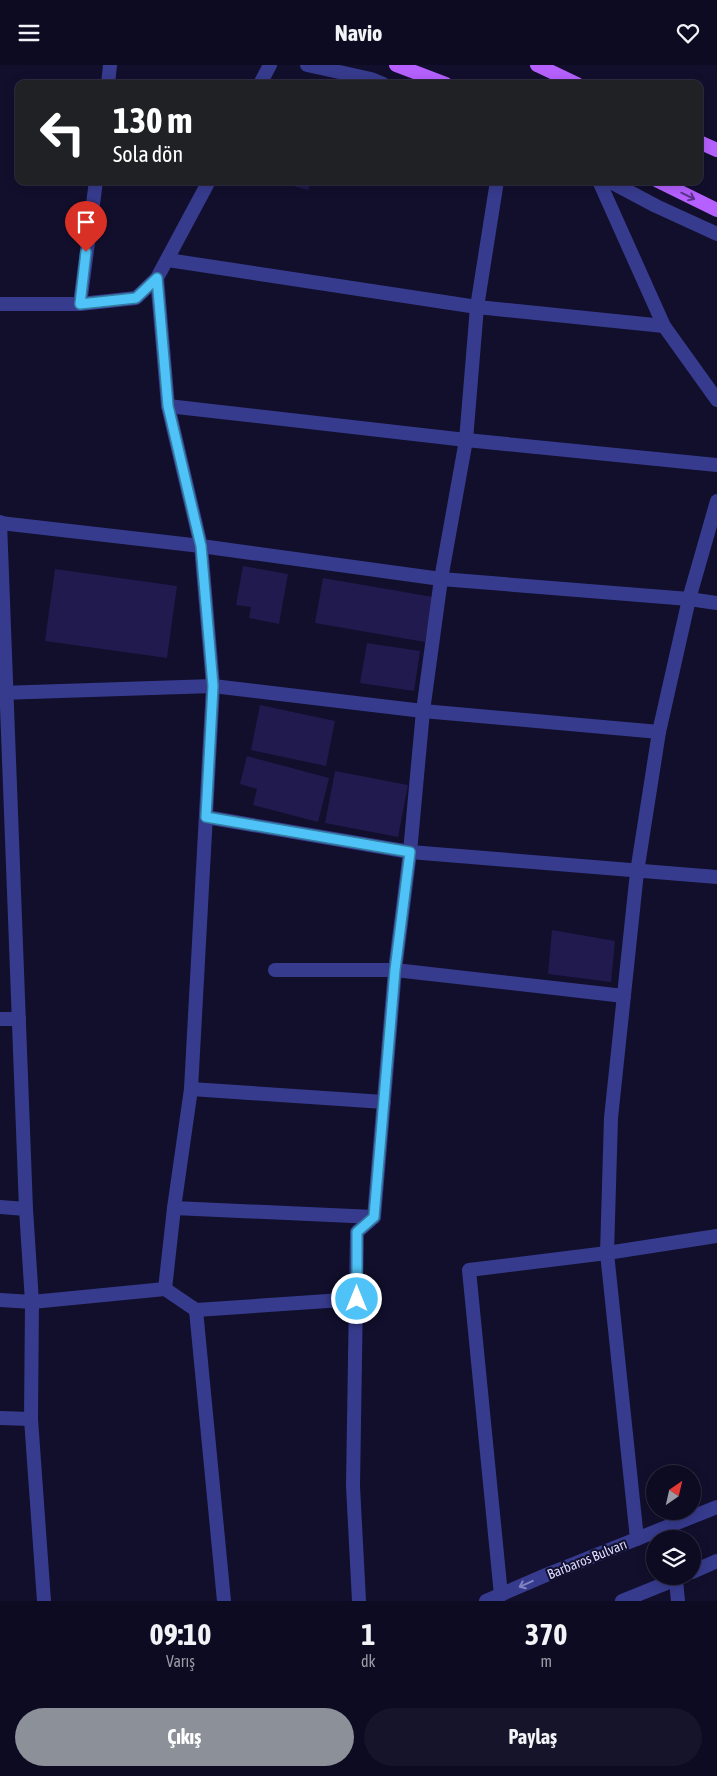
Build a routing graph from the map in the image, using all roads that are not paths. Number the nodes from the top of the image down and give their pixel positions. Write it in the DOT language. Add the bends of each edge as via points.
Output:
graph roads {
  1 [pos="110,65"];
  2 [pos="270,65"];
  3 [pos="307,65"];
  4 [pos="396,65"];
  5 [pos="537,65"];
  6 [pos="108,80"];
  7 [pos="262,80"];
  8 [pos="373,80"];
  9 [pos="435,80"];
  10 [pos="569,80"];
  11 [pos="703,144"];
  12 [pos="717,151"];
  13 [pos="95,185"];
  14 [pos="207,185"];
  15 [pos="496,185"];
  16 [pos="601,185"];
  17 [pos="616,185"];
  18 [pos="666,185"];
  19 [pos="717,210"];
  20 [pos="717,234"];
  21 [pos="168,260"];
  22 [pos="157,278"];
  23 [pos="0,304"];
  24 [pos="80,304"];
  25 [pos="477,307"];
  26 [pos="664,326"];
  27 [pos="717,400"];
  28 [pos="168,406"];
  29 [pos="466,440"];
  30 [pos="717,465"];
  31 [pos="717,501"];
  32 [pos="711,520"];
  33 [pos="0,522"];
  34 [pos="717,536"];
  35 [pos="201,546"];
  36 [pos="441,579"];
  37 [pos="688,599"];
  38 [pos="717,603"];
  39 [pos="213,686"];
  40 [pos="4,693"];
  41 [pos="423,711"];
  42 [pos="659,732"];
  43 [pos="206,817"];
  44 [pos="410,852"];
  45 [pos="7,857"];
  46 [pos="637,872"];
  47 [pos="717,877"];
  48 [pos="275,970"];
  49 [pos="395,970"];
  50 [pos="624,997"];
  51 [pos="0,1019"];
  52 [pos="19,1019"];
  53 [pos="191,1089"];
  54 [pos="384,1102"];
  55 [pos="0,1207"];
  56 [pos="174,1208"];
  57 [pos="26,1209"];
  58 [pos="374,1217"];
  59 [pos="717,1236"];
  60 [pos="607,1253"];
  61 [pos="165,1289"];
  62 [pos="357,1299"];
  63 [pos="0,1300"];
  64 [pos="32,1302"];
  65 [pos="196,1310"];
  66 [pos="0,1418"];
  67 [pos="31,1419"];
  68 [pos="717,1507"];
  69 [pos="637,1539"];
  70 [pos="717,1561"];
  71 [pos="701,1568"];
  72 [pos="662,1585"];
  73 [pos="679,1585"];
  74 [pos="500,1595"];
  75 [pos="44,1601"];
  76 [pos="224,1601"];
  77 [pos="360,1601"];
  78 [pos="486,1601"];
  79 [pos="622,1601"];
  80 [pos="678,1601"];
  1 -- 6 [label="street"];
  2 -- 7 [label="street"];
  3 -- 8 [label="street"];
  4 -- 9 [label="main road"];
  5 -- 10 [label="main road"];
  11 -- 12 [label="main road"];
  13 -- 24 [label="street"];
  14 -- 21 [label="street"];
  15 -- 25 [label="street"];
  16 -- 26 [label="street"];
  17 -- 20 [label="street"];
  18 -- 19 [label="main road, one-way"];
  21 -- 22 [label="street"];
  21 -- 25 [label="street"];
  22 -- 24 [label="street" via="136,298"];
  22 -- 28 [label="street"];
  23 -- 24 [label="street"];
  25 -- 26 [label="street"];
  25 -- 29 [label="street"];
  26 -- 27 [label="street"];
  28 -- 29 [label="street"];
  28 -- 35 [label="street"];
  29 -- 30 [label="street"];
  29 -- 36 [label="street"];
  31 -- 32 [label="street"];
  32 -- 34 [label="street"];
  32 -- 37 [label="street"];
  33 -- 35 [label="street"];
  33 -- 40 [label="street"];
  35 -- 36 [label="street"];
  35 -- 39 [label="street"];
  36 -- 37 [label="street"];
  36 -- 41 [label="street"];
  37 -- 38 [label="street"];
  37 -- 42 [label="street"];
  39 -- 40 [label="street"];
  39 -- 41 [label="street"];
  39 -- 43 [label="street"];
  40 -- 45 [label="street"];
  41 -- 42 [label="street"];
  41 -- 44 [label="street"];
  42 -- 46 [label="street"];
  43 -- 44 [label="street"];
  43 -- 53 [label="street"];
  44 -- 46 [label="street"];
  44 -- 49 [label="street"];
  45 -- 52 [label="street"];
  46 -- 47 [label="street"];
  46 -- 50 [label="street"];
  48 -- 49 [label="street"];
  49 -- 50 [label="street"];
  49 -- 54 [label="street"];
  50 -- 60 [label="street" via="611,1117"];
  51 -- 52 [label="street"];
  52 -- 57 [label="street"];
  53 -- 54 [label="street"];
  53 -- 56 [label="street"];
  54 -- 58 [label="street"];
  55 -- 57 [label="street"];
  56 -- 58 [label="street"];
  56 -- 61 [label="street"];
  57 -- 64 [label="street"];
  58 -- 62 [label="street" via="357,1232"];
  59 -- 60 [label="street"];
  60 -- 69 [label="street"];
  60 -- 74 [label="street" via="470,1270"];
  61 -- 64 [label="street"];
  61 -- 65 [label="street"];
  62 -- 65 [label="street"];
  62 -- 77 [label="street" via="353,1486"];
  63 -- 64 [label="street"];
  64 -- 67 [label="street"];
  65 -- 76 [label="street"];
  66 -- 67 [label="street"];
  67 -- 75 [label="street"];
  68 -- 69 [label="street, Barbaros Bulvarı"];
  69 -- 74 [label="street, Barbaros Bulvarı, one-way"];
  70 -- 71 [label="street"];
  72 -- 79 [label="street"];
  73 -- 80 [label="street"];
  74 -- 78 [label="street, Barbaros Bulvarı"];
}
